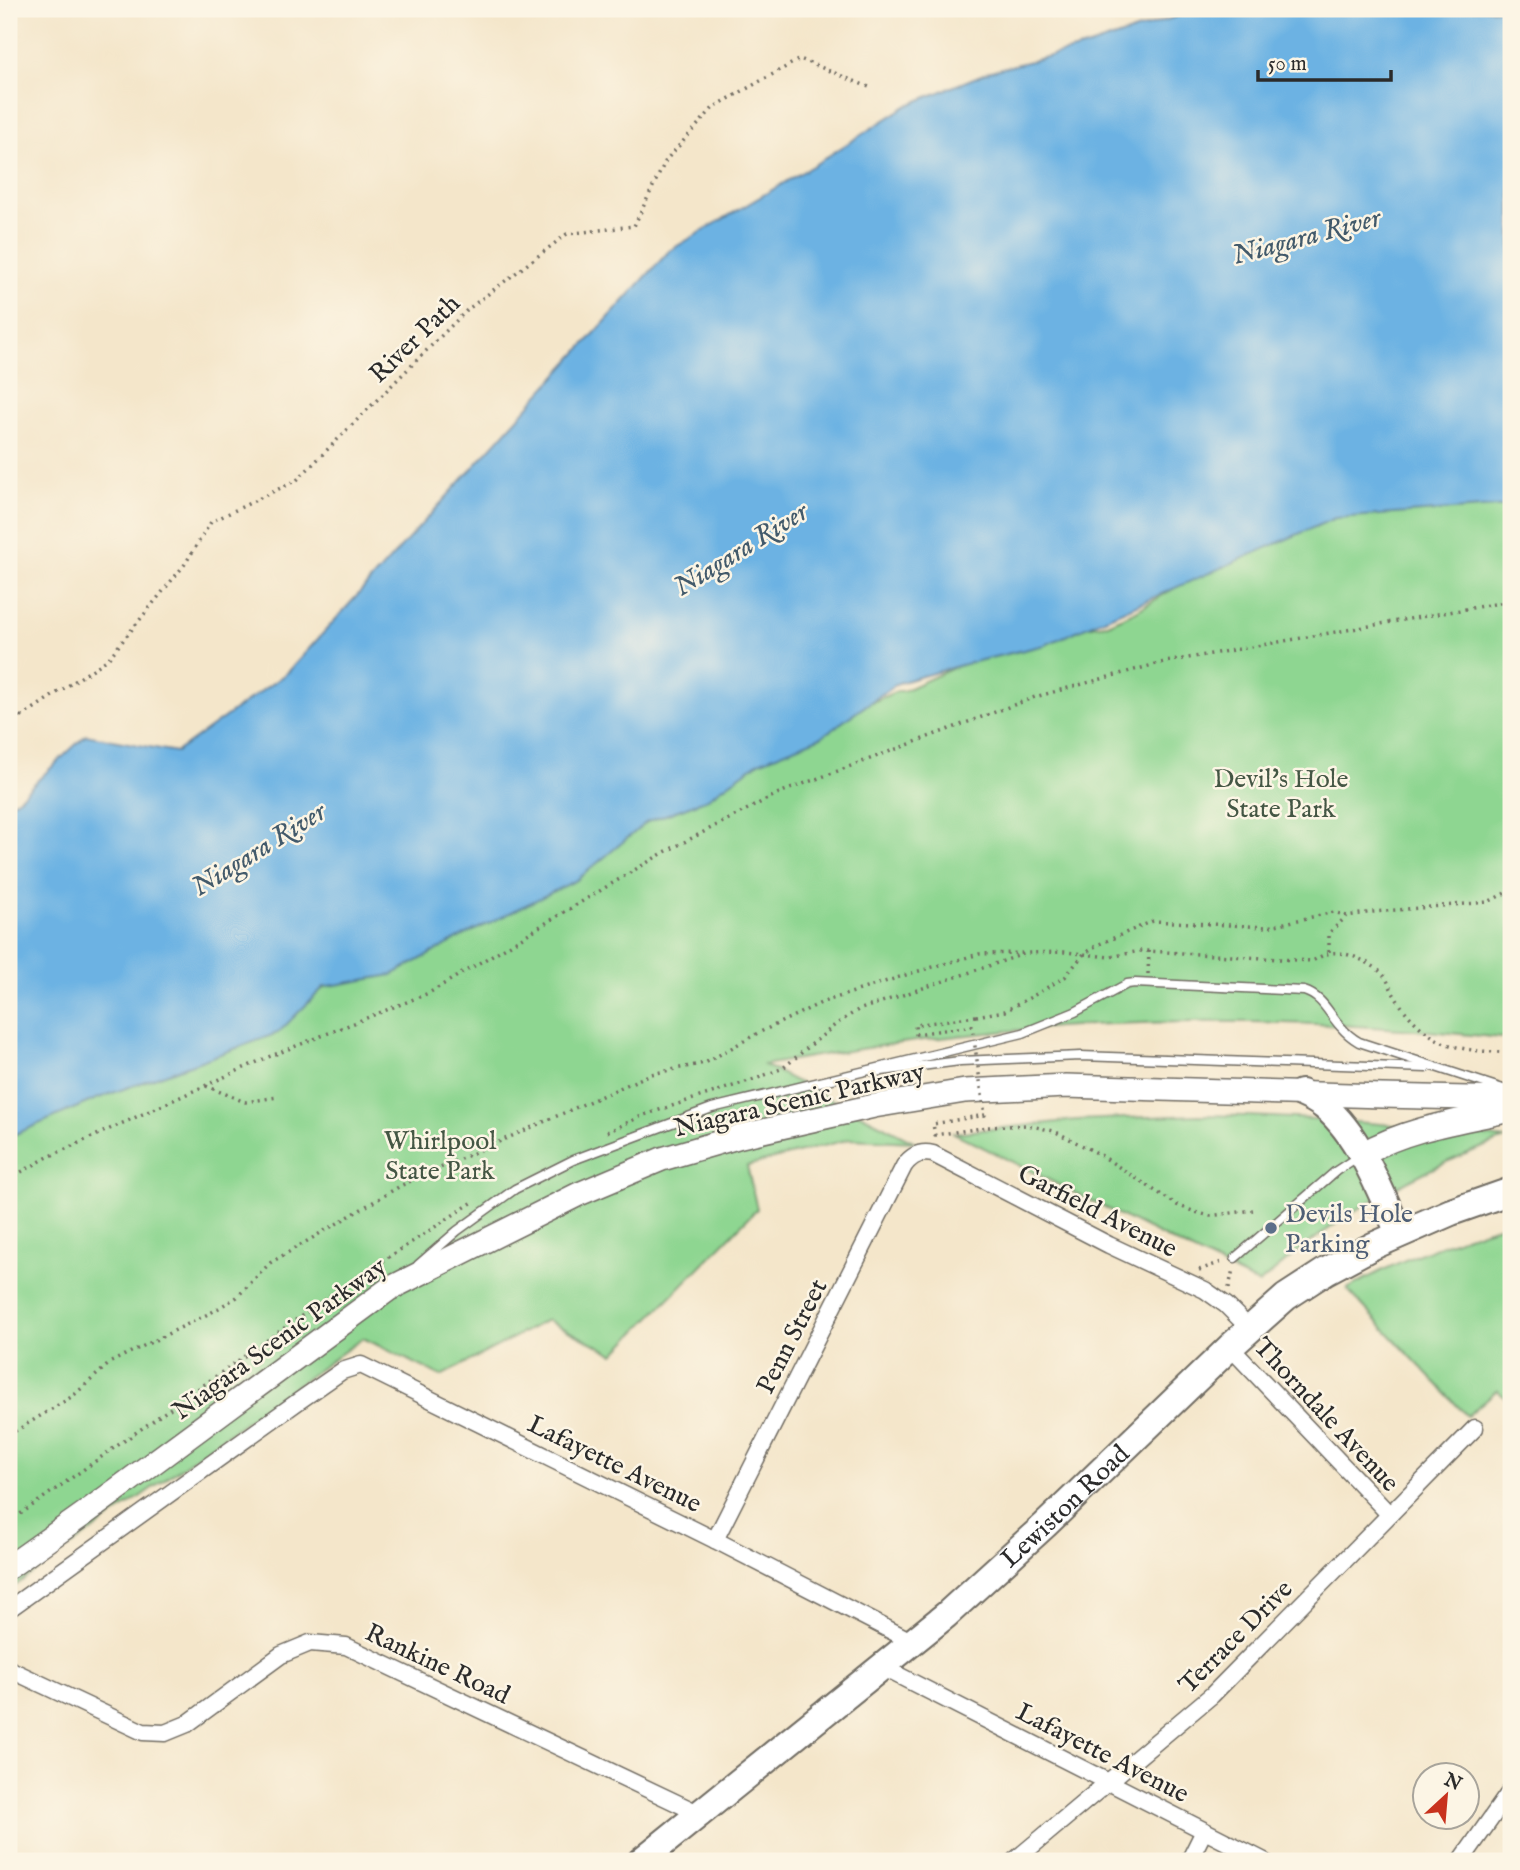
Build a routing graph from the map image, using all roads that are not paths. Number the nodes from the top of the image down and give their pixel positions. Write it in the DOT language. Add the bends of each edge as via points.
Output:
graph roads {
  1 [pos="1437,1069"];
  2 [pos="830,1078"];
  3 [pos="1511,1092"];
  4 [pos="1301,1093"];
  5 [pos="1511,1099"];
  6 [pos="1511,1110"];
  7 [pos="1362,1154"];
  8 [pos="915,1156"];
  9 [pos="1511,1191"];
  10 [pos="1399,1233"];
  11 [pos="1235,1258"];
  12 [pos="389,1289"];
  13 [pos="1250,1329"];
  14 [pos="1230,1347"];
  15 [pos="1475,1428"];
  16 [pos="1389,1514"];
  17 [pos="715,1541"];
  18 [pos="9,1567"];
  19 [pos="9,1609"];
  20 [pos="913,1642"];
  21 [pos="882,1667"];
  22 [pos="9,1669"];
  23 [pos="1109,1783"];
  24 [pos="1511,1790"];
  25 [pos="700,1814"];
  26 [pos="1204,1831"];
  27 [pos="642,1861"];
  28 [pos="1014,1861"];
  29 [pos="1189,1861"];
  30 [pos="1264,1861"];
  31 [pos="1461,1861"];
  1 -- 2 [label="lane" via="1081,1056 960,1061"];
  1 -- 2 [label="lane" via="1359,1042 1340,1027 1324,1004 1304,991 1127,984 1074,1013 1023,1033"];
  1 -- 3 [label="lane"];
  2 -- 12 [label="lane" via="712,1108 573,1160 515,1189"];
  4 -- 5 [label="main road, Niagara Scenic Parkway"];
  4 -- 7 [label="main road" via="1327,1108"];
  4 -- 12 [label="main road, Niagara Scenic Parkway" via="1028,1087 965,1091 861,1109 662,1159 579,1194"];
  6 -- 7 [label="main road" via="1406,1133"];
  7 -- 10 [label="main road"];
  7 -- 11 [label="lane"];
  8 -- 13 [label="street, Garfield Avenue" via="933,1154 1214,1295"];
  8 -- 17 [label="street, Penn Street" via="898,1178"];
  9 -- 10 [label="main road, Lewiston Road"];
  10 -- 13 [label="main road, Lewiston Road" via="1310,1281"];
  12 -- 18 [label="main road, Niagara Scenic Parkway"];
  13 -- 14 [label="main road, Lewiston Road"];
  14 -- 16 [label="street, Thorndale Avenue"];
  14 -- 20 [label="main road, Lewiston Road" via="1045,1525"];
  15 -- 16 [label="street, Terrace Drive"];
  16 -- 23 [label="street, Terrace Drive" via="1234,1674"];
  17 -- 19 [label="street, Lafayette Avenue" via="361,1365 342,1371"];
  17 -- 20 [label="street, Lafayette Avenue"];
  20 -- 21 [label="main road, Lewiston Road"];
  21 -- 23 [label="street, Lafayette Avenue"];
  21 -- 25 [label="main road, Lewiston Road"];
  22 -- 25 [label="street, Rankine Road" via="143,1732 165,1733 187,1724 281,1656 310,1643 346,1646"];
  23 -- 26 [label="street, Lafayette Avenue"];
  23 -- 28 [label="street, Terrace Drive"];
  24 -- 31 [label="street"];
  25 -- 27 [label="main road, Lewiston Road"];
  26 -- 29 [label="street"];
  26 -- 30 [label="street, Lafayette Avenue"];
}
